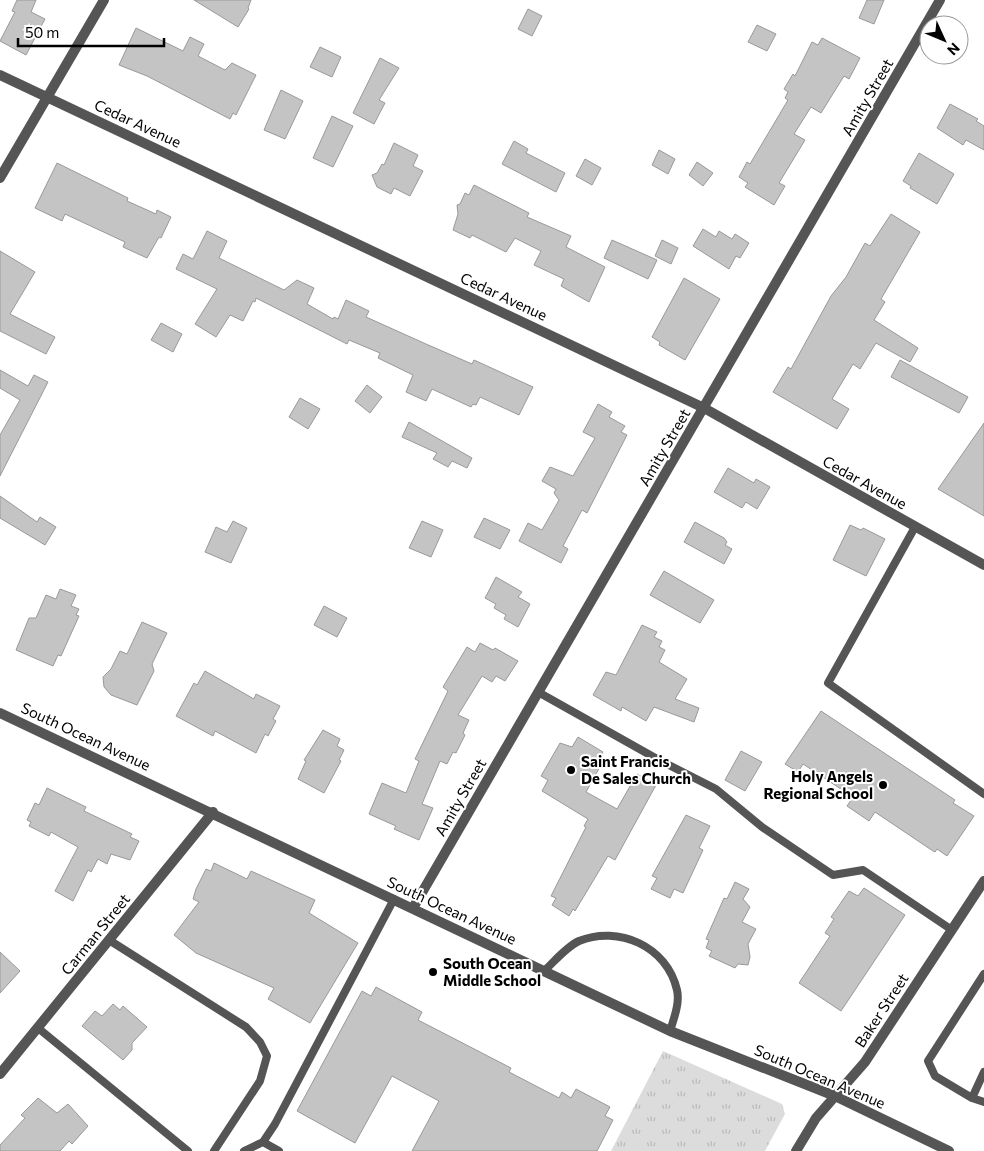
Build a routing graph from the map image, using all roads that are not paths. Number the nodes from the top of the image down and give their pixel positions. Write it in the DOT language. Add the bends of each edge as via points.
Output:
graph roads {
  1 [pos="104,0"];
  2 [pos="940,0"];
  3 [pos="0,75"];
  4 [pos="48,97"];
  5 [pos="0,178"];
  6 [pos="704,408"];
  7 [pos="914,527"];
  8 [pos="984,565"];
  9 [pos="538,692"];
  10 [pos="0,713"];
  11 [pos="984,794"];
  12 [pos="212,812"];
  13 [pos="984,881"];
  14 [pos="394,899"];
  15 [pos="412,908"];
  16 [pos="952,930"];
  17 [pos="109,940"];
  18 [pos="544,971"];
  19 [pos="984,974"];
  20 [pos="38,1028"];
  21 [pos="670,1031"];
  22 [pos="984,1072"];
  23 [pos="0,1074"];
  24 [pos="835,1096"];
  25 [pos="972,1098"];
  26 [pos="984,1102"];
  27 [pos="263,1142"];
  28 [pos="188,1151"];
  29 [pos="214,1151"];
  30 [pos="244,1151"];
  31 [pos="279,1151"];
  32 [pos="796,1151"];
  33 [pos="949,1151"];
  1 -- 4 [label="street"];
  2 -- 6 [label="street, Amity Street"];
  3 -- 4 [label="street, Cedar Avenue"];
  4 -- 5 [label="street"];
  4 -- 6 [label="street, Cedar Avenue"];
  6 -- 7 [label="street, Cedar Avenue"];
  6 -- 9 [label="street, Amity Street"];
  7 -- 8 [label="street, Cedar Avenue"];
  7 -- 11 [label="lane" via="828,683"];
  9 -- 15 [label="street, Amity Street"];
  9 -- 16 [label="lane" via="716,789 762,827 833,875 863,870"];
  10 -- 12 [label="street, South Ocean Avenue"];
  12 -- 14 [label="street, South Ocean Avenue"];
  12 -- 17 [label="street, Carman Street"];
  13 -- 16 [label="street, Baker Street"];
  14 -- 15 [label="street, South Ocean Avenue"];
  14 -- 27 [label="lane"];
  15 -- 18 [label="street, South Ocean Avenue"];
  16 -- 24 [label="street, Baker Street" via="865,1062"];
  17 -- 20 [label="street, Carman Street"];
  17 -- 29 [label="lane" via="246,1027 263,1049 266,1056 260,1081"];
  18 -- 21 [label="street, South Ocean Avenue"];
  18 -- 21 [label="lane" via="578,942 602,936 620,936 640,943 657,955 677,989 677,1006"];
  19 -- 25 [label="lane" via="928,1061 936,1076"];
  20 -- 23 [label="street, Carman Street"];
  20 -- 28 [label="lane"];
  21 -- 24 [label="street, South Ocean Avenue"];
  22 -- 25 [label="lane"];
  24 -- 32 [label="street, Baker Street" via="814,1120"];
  24 -- 33 [label="street, South Ocean Avenue"];
  25 -- 26 [label="lane"];
  27 -- 30 [label="lane"];
  27 -- 31 [label="lane"];
}
